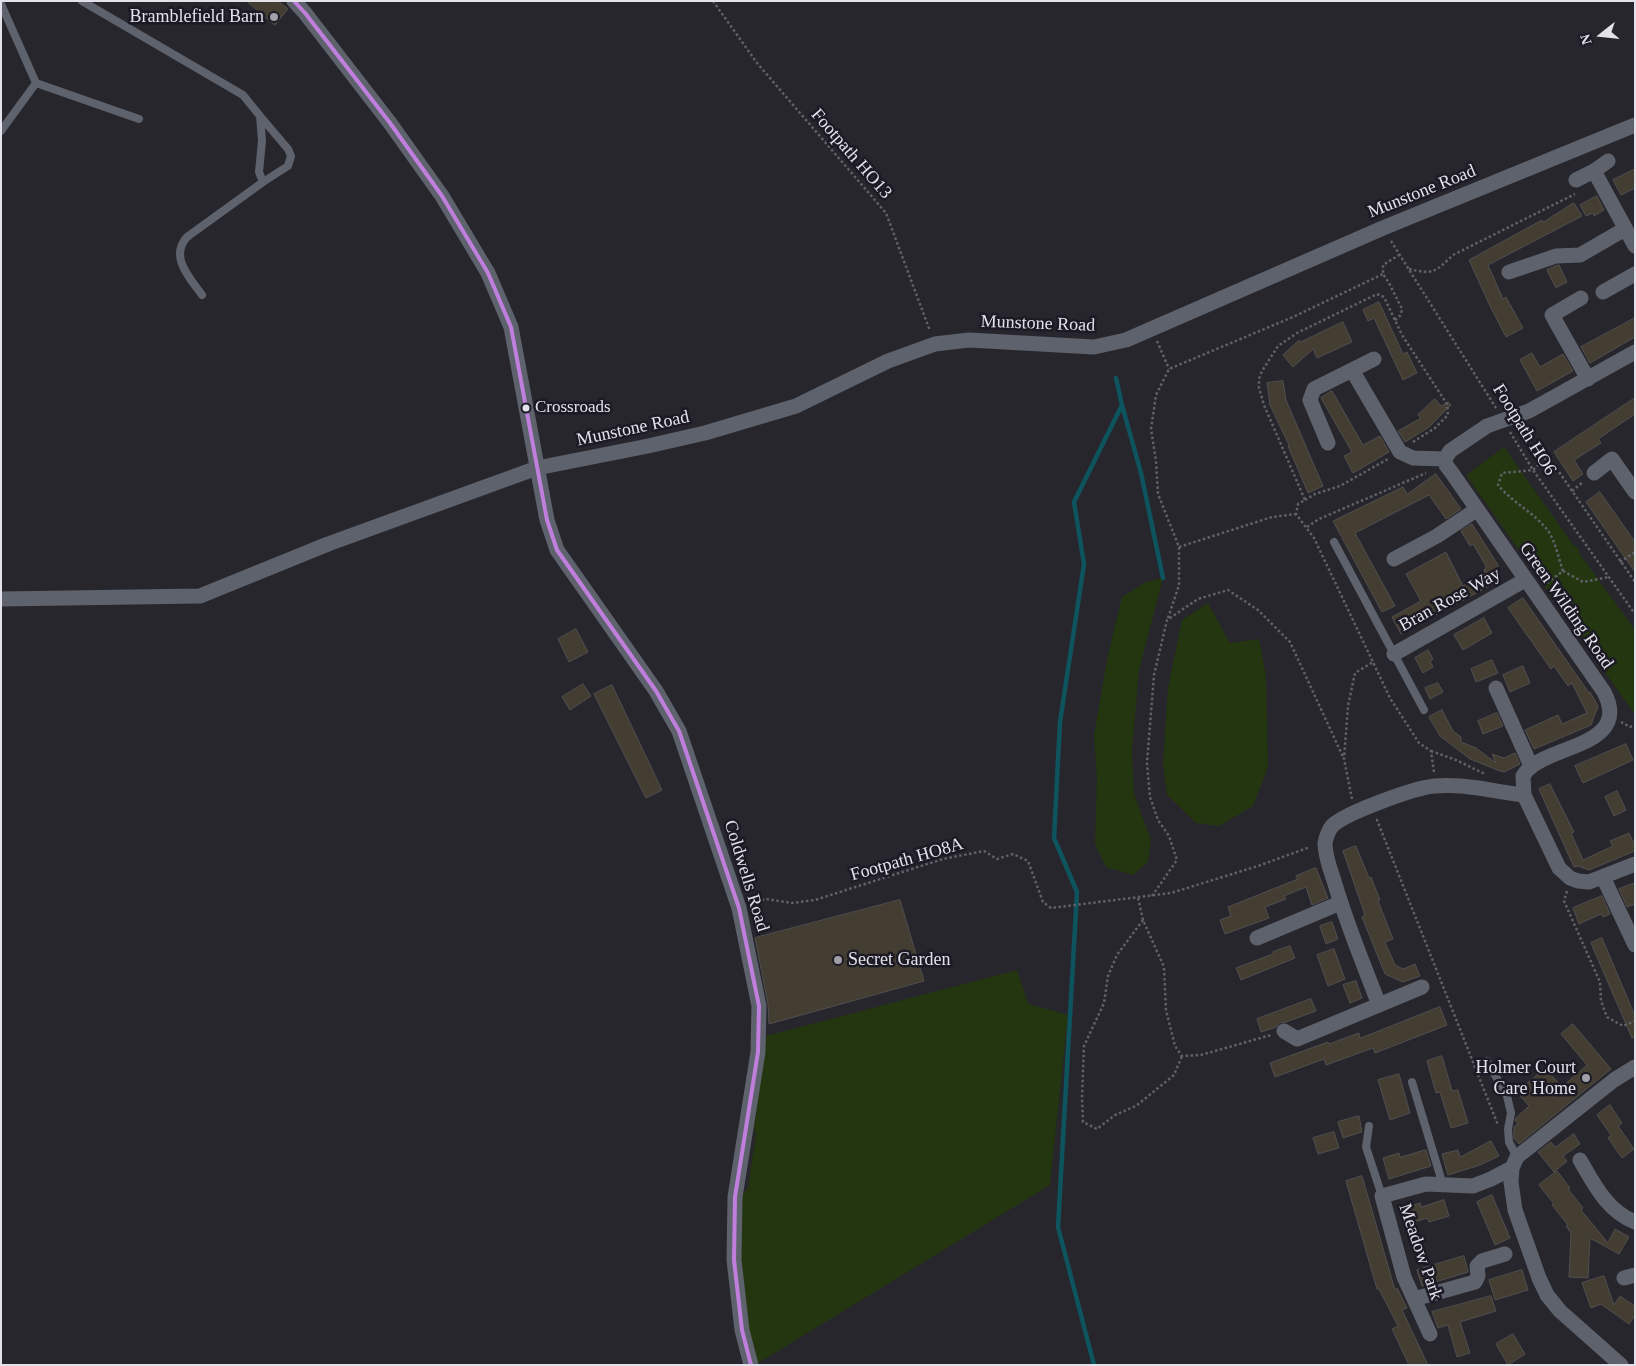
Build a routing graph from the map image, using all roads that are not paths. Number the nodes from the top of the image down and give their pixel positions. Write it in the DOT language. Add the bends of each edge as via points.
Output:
graph roads {
  1 [pos="82,1"];
  2 [pos="294,1"];
  3 [pos="1,4"];
  4 [pos="36,83"];
  5 [pos="260,116"];
  6 [pos="139,119"];
  7 [pos="1635,125"];
  8 [pos="1,130"];
  9 [pos="1608,161"];
  10 [pos="1597,177"];
  11 [pos="1576,180"];
  12 [pos="263,182"];
  13 [pos="1626,228"];
  14 [pos="1635,246"];
  15 [pos="1510,272"];
  16 [pos="1635,274"];
  17 [pos="1603,292"];
  18 [pos="202,296"];
  19 [pos="1581,298"];
  20 [pos="1635,352"];
  21 [pos="1374,359"];
  22 [pos="1352,370"];
  23 [pos="1588,379"];
  24 [pos="1328,443"];
  25 [pos="1445,462"];
  26 [pos="537,468"];
  27 [pos="1594,473"];
  28 [pos="1635,492"];
  29 [pos="1476,510"];
  30 [pos="1334,542"];
  31 [pos="1394,559"];
  32 [pos="1525,580"];
  33 [pos="1,599"];
  34 [pos="1394,654"];
  35 [pos="1496,688"];
  36 [pos="1424,710"];
  37 [pos="1531,766"];
  38 [pos="1524,795"];
  39 [pos="1635,864"];
  40 [pos="1603,876"];
  41 [pos="1340,903"];
  42 [pos="1257,938"];
  43 [pos="1635,945"];
  44 [pos="1422,987"];
  45 [pos="1379,1005"];
  46 [pos="1284,1031"];
  47 [pos="1487,1061"];
  48 [pos="1635,1067"];
  49 [pos="1412,1082"];
  50 [pos="1369,1126"];
  51 [pos="1580,1160"];
  52 [pos="1514,1162"];
  53 [pos="1443,1185"];
  54 [pos="1382,1196"];
  55 [pos="1635,1222"];
  56 [pos="1505,1254"];
  57 [pos="1414,1299"];
  58 [pos="1430,1334"];
  59 [pos="1615,1364"];
  60 [pos="751,1365"];
  1 -- 5 [label="lane" via="243,95"];
  2 -- 26 [label="street, Coldwells Road" via="390,123 442,196 488,273 511,327"];
  3 -- 4 [label="lane"];
  4 -- 6 [label="lane"];
  4 -- 8 [label="lane"];
  5 -- 12 [label="lane" via="262,141 258,172"];
  5 -- 12 [label="lane" via="291,156 288,166"];
  7 -- 26 [label="street, Munstone Road" via="1383,228 1126,340 1094,347 969,340 935,344 888,361 796,406 705,433"];
  9 -- 10 [label="street"];
  10 -- 11 [label="street"];
  10 -- 13 [label="street"];
  12 -- 18 [label="lane" via="181,243 182,267"];
  13 -- 14 [label="street"];
  13 -- 15 [label="street" via="1580,255 1556,256"];
  16 -- 17 [label="street"];
  19 -- 23 [label="street" via="1552,315"];
  20 -- 23 [label="street"];
  21 -- 22 [label="street"];
  22 -- 24 [label="street" via="1314,389 1310,400"];
  22 -- 25 [label="street" via="1400,452 1413,458"];
  23 -- 25 [label="street" via="1528,411 1487,426 1450,451"];
  25 -- 29 [label="street, Green Wilding Road"];
  26 -- 33 [label="street, Munstone Road" via="328,544 200,596"];
  26 -- 60 [label="street, Coldwells Road" via="547,520 557,550 656,691 679,731 739,908 759,1006 758,1052 735,1197 734,1260 742,1330"];
  27 -- 28 [label="street" via="1612,459"];
  29 -- 31 [label="street"];
  29 -- 32 [label="street, Green Wilding Road"];
  30 -- 34 [label="lane"];
  32 -- 34 [label="street, Bran Rose Way"];
  32 -- 37 [label="street, Green Wilding Road" via="1604,692 1610,714 1604,728 1592,739"];
  34 -- 36 [label="lane"];
  35 -- 37 [label="street"];
  37 -- 38 [label="street" via="1523,776"];
  38 -- 40 [label="street" via="1559,868 1578,881 1589,882"];
  38 -- 41 [label="street" via="1465,786 1434,786 1342,818 1331,827 1325,842"];
  39 -- 40 [label="street"];
  40 -- 43 [label="street"];
  41 -- 42 [label="street"];
  41 -- 45 [label="street"];
  44 -- 45 [label="street"];
  45 -- 46 [label="street" via="1297,1038"];
  47 -- 52 [label="lane" via="1507,1096 1509,1142"];
  48 -- 52 [label="street, Meadow Park" via="1614,1080"];
  49 -- 53 [label="lane"];
  50 -- 54 [label="lane" via="1366,1147"];
  51 -- 55 [label="street" via="1615,1211"];
  52 -- 53 [label="street, Meadow Park" via="1491,1180 1473,1186"];
  52 -- 59 [label="street" via="1511,1182 1515,1210 1547,1295"];
  53 -- 54 [label="street, Meadow Park" via="1426,1184"];
  54 -- 57 [label="street, Meadow Park" via="1404,1277"];
  56 -- 57 [label="street" via="1482,1261 1477,1266 1475,1282"];
  57 -- 58 [label="street, Meadow Park"];
}
